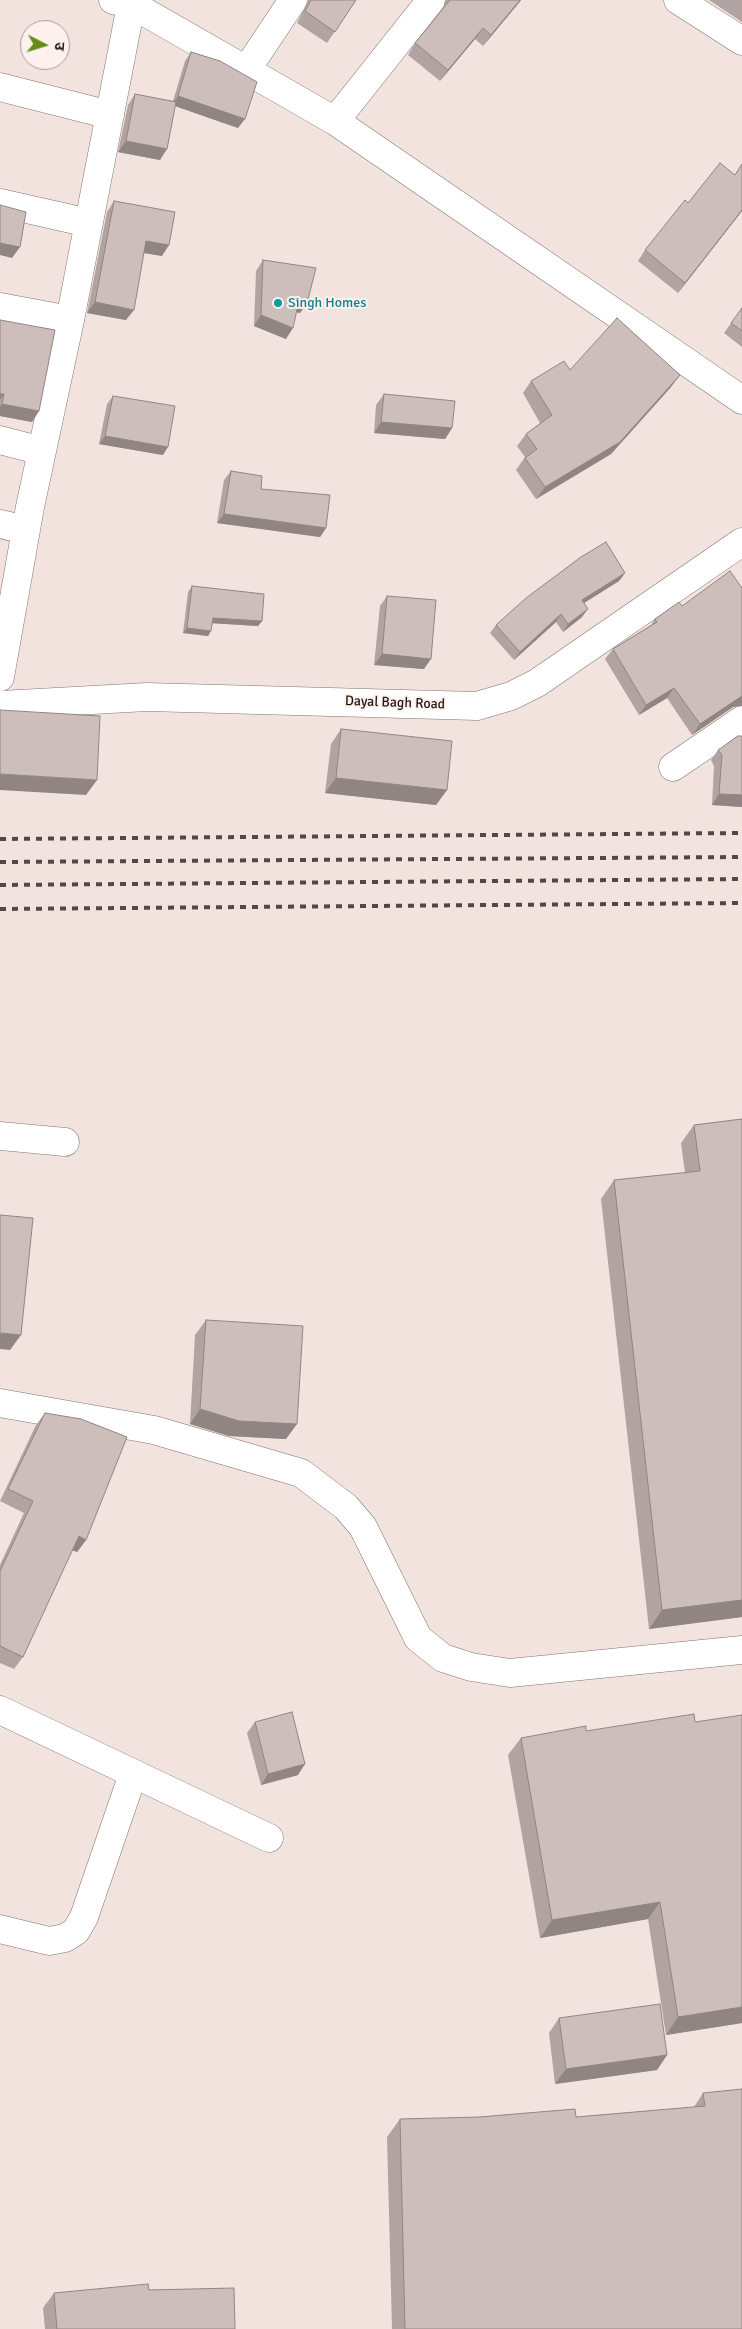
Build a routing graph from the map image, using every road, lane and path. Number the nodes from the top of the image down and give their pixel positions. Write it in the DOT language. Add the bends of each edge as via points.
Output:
graph roads {
  1 [pos="293,0"];
  2 [pos="431,0"];
  3 [pos="678,0"];
  4 [pos="126,1"];
  5 [pos="706,8"];
  6 [pos="742,41"];
  7 [pos="247,70"];
  8 [pos="0,87"];
  9 [pos="110,115"];
  10 [pos="335,121"];
  11 [pos="0,203"];
  12 [pos="89,223"];
  13 [pos="0,307"];
  14 [pos="70,320"];
  15 [pos="742,400"];
  16 [pos="0,440"];
  17 [pos="42,451"];
  18 [pos="13,527"];
  19 [pos="742,542"];
  20 [pos="4,619"];
  21 [pos="0,676"];
  22 [pos="0,704"];
  23 [pos="742,720"];
  24 [pos="673,767"];
  25 [pos="0,1136"];
  26 [pos="65,1142"];
  27 [pos="0,1403"];
  28 [pos="742,1650"];
  29 [pos="0,1710"];
  30 [pos="133,1774"];
  31 [pos="269,1838"];
  32 [pos="0,1929"];
  1 -- 7 [label="street"];
  2 -- 10 [label="street"];
  3 -- 5 [label="street"];
  4 -- 7 [label="street"];
  4 -- 9 [label="street"];
  5 -- 6 [label="street"];
  7 -- 10 [label="street"];
  8 -- 9 [label="street"];
  9 -- 12 [label="street"];
  10 -- 15 [label="street"];
  11 -- 12 [label="street"];
  12 -- 14 [label="street"];
  13 -- 14 [label="street"];
  14 -- 17 [label="street"];
  16 -- 17 [label="street"];
  17 -- 18 [label="street"];
  18 -- 20 [label="street"];
  19 -- 22 [label="street, Dayal Bagh Road" via="537,683 511,696 477,706 147,697"];
  20 -- 21 [label="street"];
  23 -- 24 [label="street"];
  25 -- 26 [label="street"];
  27 -- 28 [label="street" via="154,1430 300,1473 346,1507 363,1526 418,1638 443,1658 471,1667 510,1673"];
  29 -- 30 [label="street"];
  30 -- 31 [label="street"];
  30 -- 32 [label="street" via="84,1917 76,1931 65,1938 49,1941"];
}
